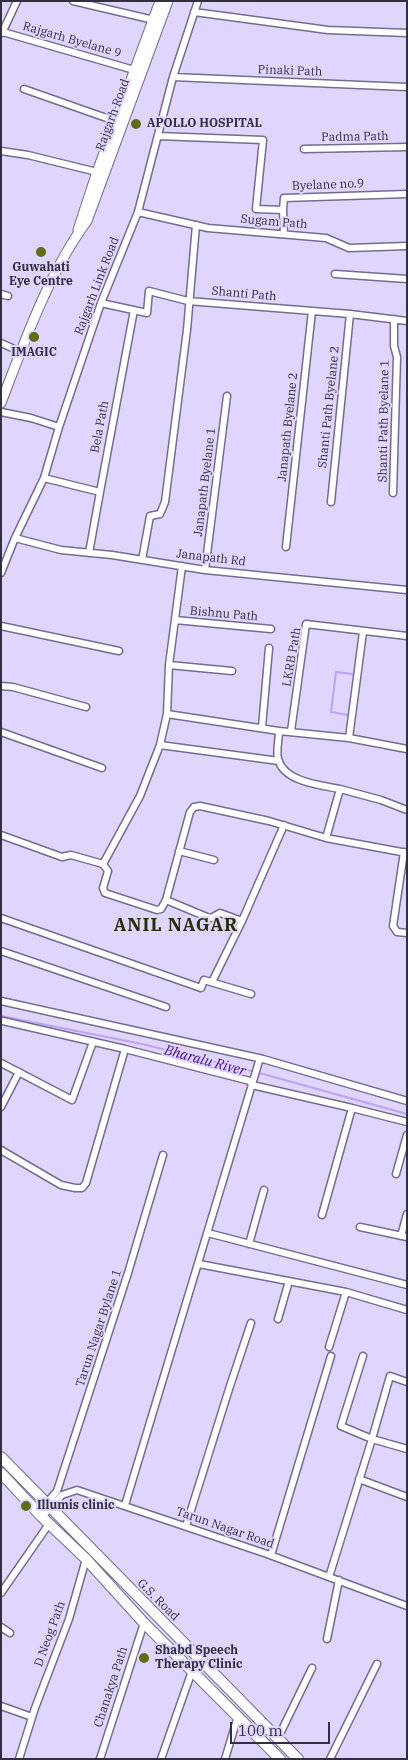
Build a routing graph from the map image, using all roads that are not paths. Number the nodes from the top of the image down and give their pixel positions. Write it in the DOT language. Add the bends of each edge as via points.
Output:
graph roads {
  1 [pos="16,1"];
  2 [pos="73,1"];
  3 [pos="160,1"];
  4 [pos="168,1"];
  5 [pos="198,1"];
  6 [pos="194,12"];
  7 [pos="1,14"];
  8 [pos="10,16"];
  9 [pos="154,20"];
  10 [pos="2,33"];
  11 [pos="407,33"];
  12 [pos="134,70"];
  13 [pos="173,77"];
  14 [pos="407,87"];
  15 [pos="24,89"];
  16 [pos="115,121"];
  17 [pos="158,136"];
  18 [pos="407,147"];
  19 [pos="304,149"];
  20 [pos="1,151"];
  21 [pos="97,172"];
  22 [pos="407,194"];
  23 [pos="283,210"];
  24 [pos="138,212"];
  25 [pos="196,225"];
  26 [pos="284,234"];
  27 [pos="77,235"];
  28 [pos="407,246"];
  29 [pos="335,274"];
  30 [pos="407,279"];
  31 [pos="188,300"];
  32 [pos="101,302"];
  33 [pos="134,310"];
  34 [pos="312,311"];
  35 [pos="350,314"];
  36 [pos="394,319"];
  37 [pos="407,321"];
  38 [pos="1,343"];
  39 [pos="20,352"];
  40 [pos="228,396"];
  41 [pos="1,403"];
  42 [pos="1,412"];
  43 [pos="59,427"];
  44 [pos="44,478"];
  45 [pos="100,492"];
  46 [pos="393,494"];
  47 [pos="331,502"];
  48 [pos="15,538"];
  49 [pos="286,546"];
  50 [pos="90,553"];
  51 [pos="142,560"];
  52 [pos="182,566"];
  53 [pos="205,570"];
  54 [pos="1,573"];
  55 [pos="407,590"];
  56 [pos="175,620"];
  57 [pos="1,626"];
  58 [pos="272,629"];
  59 [pos="364,632"];
  60 [pos="407,636"];
  61 [pos="269,648"];
  62 [pos="119,651"];
  63 [pos="169,665"];
  64 [pos="232,671"];
  65 [pos="1,686"];
  66 [pos="86,706"];
  67 [pos="167,714"];
  68 [pos="262,727"];
  69 [pos="279,731"];
  70 [pos="291,731"];
  71 [pos="1,732"];
  72 [pos="349,738"];
  73 [pos="160,746"];
  74 [pos="407,749"];
  75 [pos="279,761"];
  76 [pos="102,768"];
  77 [pos="340,789"];
  78 [pos="407,810"];
  79 [pos="284,825"];
  80 [pos="1,835"];
  81 [pos="326,838"];
  82 [pos="179,851"];
  83 [pos="405,852"];
  84 [pos="214,860"];
  85 [pos="103,864"];
  86 [pos="166,900"];
  87 [pos="1,918"];
  88 [pos="242,921"];
  89 [pos="407,933"];
  90 [pos="1,951"];
  91 [pos="212,982"];
  92 [pos="251,994"];
  93 [pos="1,1001"];
  94 [pos="166,1007"];
  95 [pos="3,1021"];
  96 [pos="94,1042"];
  97 [pos="125,1049"];
  98 [pos="260,1058"];
  99 [pos="1,1063"];
  100 [pos="19,1072"];
  101 [pos="252,1085"];
  102 [pos="407,1100"];
  103 [pos="1,1107"];
  104 [pos="352,1108"];
  105 [pos="407,1122"];
  106 [pos="407,1135"];
  107 [pos="1,1150"];
  108 [pos="163,1155"];
  109 [pos="396,1174"];
  110 [pos="264,1190"];
  111 [pos="407,1214"];
  112 [pos="322,1215"];
  113 [pos="360,1227"];
  114 [pos="208,1233"];
  115 [pos="404,1237"];
  116 [pos="249,1244"];
  117 [pos="198,1264"];
  118 [pos="288,1281"];
  119 [pos="407,1285"];
  120 [pos="346,1292"];
  121 [pos="407,1310"];
  122 [pos="278,1319"];
  123 [pos="251,1323"];
  124 [pos="329,1347"];
  125 [pos="331,1356"];
  126 [pos="363,1356"];
  127 [pos="407,1382"];
  128 [pos="372,1439"];
  129 [pos="407,1450"];
  130 [pos="1,1457"];
  131 [pos="1,1473"];
  132 [pos="359,1479"];
  133 [pos="407,1496"];
  134 [pos="125,1505"];
  135 [pos="48,1506"];
  136 [pos="43,1518"];
  137 [pos="186,1526"];
  138 [pos="271,1555"];
  139 [pos="86,1559"];
  140 [pos="329,1577"];
  141 [pos="339,1580"];
  142 [pos="1,1593"];
  143 [pos="407,1606"];
  144 [pos="144,1623"];
  145 [pos="1,1627"];
  146 [pos="10,1633"];
  147 [pos="327,1639"];
  148 [pos="377,1664"];
  149 [pos="312,1668"];
  150 [pos="192,1671"];
  151 [pos="1,1706"];
  152 [pos="238,1716"];
  153 [pos="32,1717"];
  154 [pos="278,1738"];
  155 [pos="19,1759"];
  156 [pos="100,1759"];
  157 [pos="161,1759"];
  158 [pos="225,1759"];
  159 [pos="280,1759"];
  160 [pos="298,1759"];
  161 [pos="330,1759"];
  1 -- 8 [label="street"];
  2 -- 9 [label="street"];
  3 -- 9 [label="main road, Rajgarh Road"];
  4 -- 27 [label="main road, Rajgarh Road" via="88,221"];
  5 -- 6 [label="street, Rajgarh Link Road"];
  6 -- 11 [label="street" via="328,30"];
  6 -- 13 [label="street, Rajgarh Link Road"];
  7 -- 8 [label="street"];
  8 -- 10 [label="street"];
  9 -- 12 [label="main road, Rajgarh Road"];
  10 -- 12 [label="street, Rajgarh Byelane 9"];
  12 -- 16 [label="main road, Rajgarh Road"];
  13 -- 14 [label="street, Pinaki Path"];
  13 -- 17 [label="street, Rajgarh Link Road"];
  15 -- 16 [label="street"];
  16 -- 21 [label="main road, Rajgarh Road"];
  17 -- 23 [label="street" via="263,140 256,209"];
  17 -- 24 [label="street, Rajgarh Link Road"];
  18 -- 19 [label="street, Padma Path"];
  20 -- 21 [label="street"];
  21 -- 27 [label="main road, Rajgarh Road"];
  22 -- 23 [label="street, Byelane no.9" via="284,198"];
  23 -- 26 [label="street"];
  24 -- 25 [label="street, Sugam Path"];
  24 -- 32 [label="street, Rajgarh Link Road"];
  25 -- 26 [label="street, Sugam Path"];
  25 -- 31 [label="street"];
  26 -- 28 [label="street, Sugam Path" via="326,238 349,248"];
  27 -- 39 [label="main road, Rajgarh Road"];
  29 -- 30 [label="street"];
  31 -- 33 [label="street, Shanti Path" via="149,291 147,313"];
  31 -- 34 [label="street, Shanti Path"];
  31 -- 51 [label="street" via="165,502 160,514 150,516"];
  32 -- 33 [label="street"];
  32 -- 43 [label="street, Rajgarh Link Road"];
  33 -- 45 [label="street, Bela Path"];
  34 -- 35 [label="street, Shanti Path"];
  34 -- 49 [label="street, Janapath Byelane 2"];
  35 -- 36 [label="street, Shanti Path"];
  35 -- 47 [label="street, Shanti Path Byelane 2"];
  36 -- 37 [label="street, Shanti Path"];
  36 -- 46 [label="street, Shanti Path Byelane 1" via="397,357"];
  38 -- 39 [label="street"];
  39 -- 41 [label="main road, Rajgarh Road"];
  40 -- 53 [label="street, Janapath Byelane 1"];
  42 -- 43 [label="street"];
  43 -- 44 [label="street, Rajgarh Link Road"];
  44 -- 45 [label="street"];
  44 -- 48 [label="street, Rajgarh Link Road"];
  45 -- 50 [label="street, Bela Path"];
  48 -- 50 [label="street, Janapath Rd" via="61,550"];
  48 -- 54 [label="street, Rajgarh Link Road"];
  50 -- 51 [label="street, Janapath Rd"];
  51 -- 52 [label="street, Janapath Rd"];
  52 -- 53 [label="street, Janapath Rd"];
  52 -- 56 [label="street"];
  53 -- 55 [label="street, Janapath Rd"];
  56 -- 58 [label="street, Bishnu Path"];
  56 -- 63 [label="street"];
  57 -- 62 [label="street"];
  59 -- 60 [label="street, LKRB Path"];
  59 -- 70 [label="street, LKRB Path" via="306,624"];
  59 -- 72 [label="street"];
  61 -- 68 [label="street"];
  63 -- 64 [label="street"];
  63 -- 67 [label="street"];
  65 -- 66 [label="street"];
  67 -- 68 [label="street"];
  67 -- 73 [label="street"];
  68 -- 69 [label="street"];
  69 -- 70 [label="street"];
  69 -- 75 [label="street"];
  70 -- 72 [label="street"];
  71 -- 76 [label="street"];
  72 -- 74 [label="street"];
  73 -- 75 [label="street"];
  73 -- 85 [label="street" via="140,796"];
  75 -- 77 [label="street" via="288,774 296,778"];
  77 -- 78 [label="street"];
  77 -- 81 [label="street"];
  79 -- 81 [label="street"];
  79 -- 82 [label="street" via="194,807"];
  79 -- 88 [label="street"];
  80 -- 85 [label="street" via="62,857 71,854"];
  81 -- 83 [label="street"];
  82 -- 84 [label="street"];
  82 -- 86 [label="street"];
  83 -- 89 [label="street" via="393,926 397,932"];
  85 -- 86 [label="street" via="108,871 103,888 105,893 157,910"];
  86 -- 88 [label="street" via="207,917 220,913"];
  87 -- 91 [label="street" via="201,988 204,980"];
  88 -- 91 [label="street"];
  90 -- 94 [label="street"];
  91 -- 92 [label="street"];
  93 -- 98 [label="street"];
  95 -- 96 [label="street"];
  96 -- 97 [label="street"];
  96 -- 100 [label="street" via="72,1100"];
  97 -- 101 [label="street" via="250,1081"];
  97 -- 107 [label="street" via="82,1188 61,1185"];
  98 -- 101 [label="street"];
  98 -- 102 [label="street"];
  99 -- 100 [label="street"];
  100 -- 103 [label="street"];
  101 -- 104 [label="street"];
  101 -- 114 [label="street"];
  104 -- 105 [label="street"];
  104 -- 112 [label="street"];
  106 -- 109 [label="street"];
  108 -- 135 [label="street, Tarun Nagar Bylane 1" via="57,1491"];
  110 -- 116 [label="street"];
  111 -- 115 [label="street"];
  113 -- 115 [label="street"];
  114 -- 116 [label="street"];
  114 -- 117 [label="street"];
  116 -- 119 [label="street"];
  117 -- 118 [label="street"];
  117 -- 134 [label="street"];
  118 -- 120 [label="street"];
  118 -- 122 [label="street"];
  120 -- 121 [label="street"];
  120 -- 124 [label="street"];
  123 -- 137 [label="street"];
  125 -- 138 [label="street"];
  126 -- 128 [label="street" via="341,1426"];
  127 -- 128 [label="street" via="390,1376"];
  128 -- 129 [label="street"];
  128 -- 132 [label="street"];
  130 -- 135 [label="main road, G.S. Road"];
  131 -- 136 [label="main road"];
  132 -- 133 [label="street"];
  132 -- 140 [label="street"];
  134 -- 135 [label="street, Tarun Nagar Road" via="77,1490 62,1495"];
  134 -- 137 [label="street, Tarun Nagar Road"];
  135 -- 136 [label="street, Tarun Nagar Road"];
  135 -- 154 [label="main road, G.S. Road"];
  136 -- 139 [label="main road"];
  136 -- 142 [label="street, Tarun Nagar Road"];
  137 -- 138 [label="street, Tarun Nagar Road"];
  138 -- 140 [label="street, Tarun Nagar Road"];
  139 -- 144 [label="main road"];
  139 -- 153 [label="street, D Neog Path" via="69,1620"];
  140 -- 141 [label="street, Tarun Nagar Road"];
  141 -- 143 [label="street, Tarun Nagar Road"];
  141 -- 147 [label="street"];
  144 -- 150 [label="main road"];
  144 -- 156 [label="street, Chanakya Path"];
  145 -- 146 [label="street"];
  148 -- 161 [label="street"];
  149 -- 154 [label="street"];
  150 -- 152 [label="main road"];
  150 -- 157 [label="street"];
  151 -- 153 [label="street"];
  152 -- 158 [label="street"];
  152 -- 159 [label="main road"];
  153 -- 155 [label="street, D Neog Path"];
  154 -- 160 [label="main road, G.S. Road"];
}
